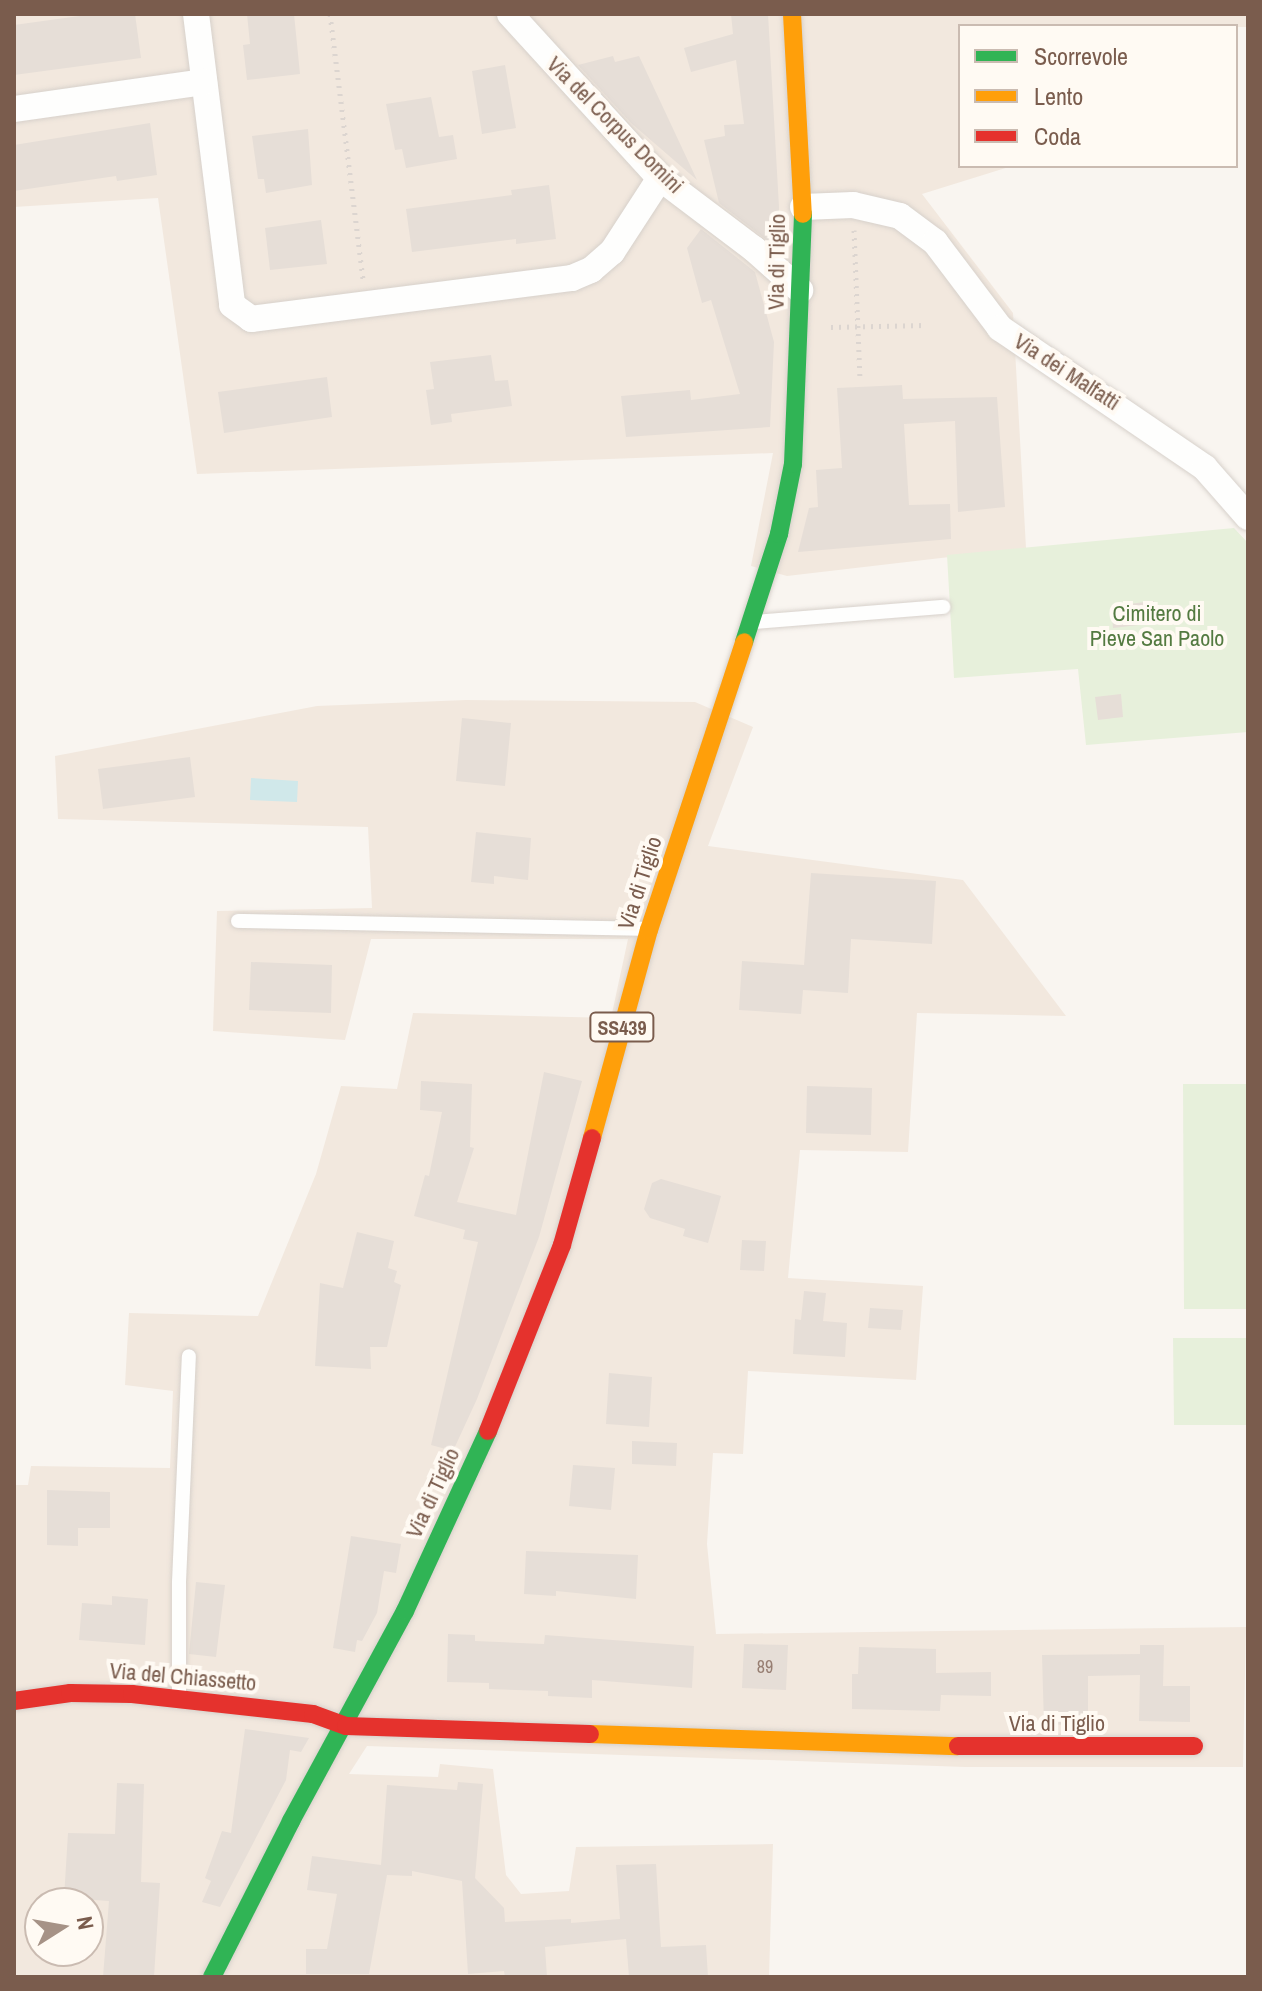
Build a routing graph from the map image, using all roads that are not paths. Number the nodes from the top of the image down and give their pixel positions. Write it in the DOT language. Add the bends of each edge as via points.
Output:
graph roads {
  1 [pos="196,14"];
  2 [pos="510,14"];
  3 [pos="792,14"];
  4 [pos="204,82"];
  5 [pos="14,109"];
  6 [pos="660,178"];
  7 [pos="803,207"];
  8 [pos="800,290"];
  9 [pos="1248,517"];
  10 [pos="943,607"];
  11 [pos="750,622"];
  12 [pos="238,921"];
  13 [pos="649,930"];
  14 [pos="189,1356"];
  15 [pos="179,1696"];
  16 [pos="14,1701"];
  17 [pos="346,1726"];
  18 [pos="1194,1746"];
  19 [pos="212,1977"];
  1 -- 4 [label="street"];
  2 -- 6 [label="street, Via del Corpus Domini"];
  3 -- 7 [label="main road, Via di Tiglio / SS439"];
  4 -- 5 [label="street"];
  4 -- 6 [label="street" via="232,305 251,319 572,278 612,252"];
  6 -- 8 [label="street, Via del Corpus Domini"];
  7 -- 8 [label="main road, Via di Tiglio / SS439"];
  7 -- 9 [label="street, Via dei Malfatti" via="853,205 900,216 935,242 1000,328 1205,468"];
  8 -- 11 [label="main road, Via di Tiglio / SS439" via="793,464 779,534"];
  10 -- 11 [label="lane"];
  11 -- 13 [label="main road, Via di Tiglio / SS439"];
  12 -- 13 [label="lane"];
  13 -- 17 [label="main road, Via di Tiglio / SS439" via="562,1245 499,1408"];
  14 -- 15 [label="lane"];
  15 -- 16 [label="main road, Via del Chiassetto" via="70,1693"];
  15 -- 17 [label="main road, Via del Chiassetto" via="313,1714"];
  17 -- 18 [label="main road, Via di Tiglio" via="1004,1748"];
  17 -- 19 [label="main road, Via di Tiglio / SS439"];
}
